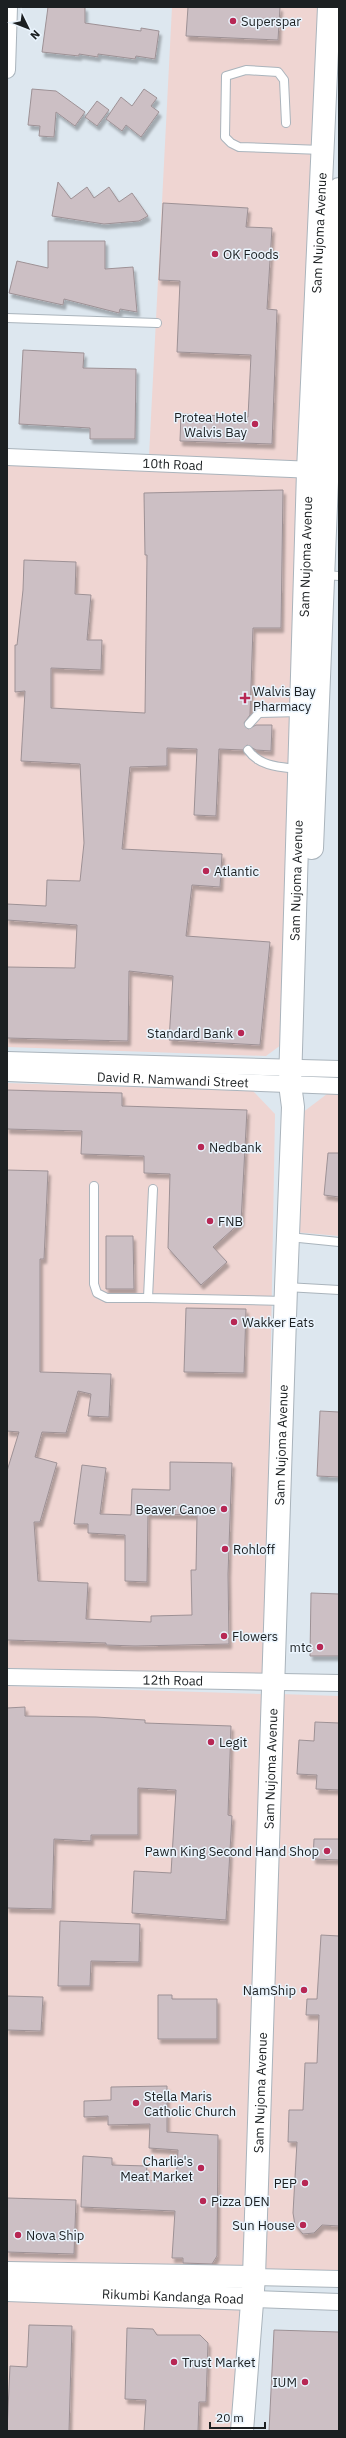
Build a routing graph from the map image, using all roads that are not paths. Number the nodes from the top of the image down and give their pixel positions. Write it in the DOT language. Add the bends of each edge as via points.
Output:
graph roads {
  1 [pos="9,7"];
  2 [pos="329,7"];
  3 [pos="7,70"];
  4 [pos="286,124"];
  5 [pos="322,150"];
  6 [pos="339,189"];
  7 [pos="7,318"];
  8 [pos="157,323"];
  9 [pos="7,457"];
  10 [pos="324,471"];
  11 [pos="331,576"];
  12 [pos="301,712"];
  13 [pos="249,724"];
  14 [pos="248,750"];
  15 [pos="300,770"];
  16 [pos="7,1060"];
  17 [pos="339,1069"];
  18 [pos="7,1072"];
  19 [pos="297,1076"];
  20 [pos="339,1086"];
  21 [pos="94,1186"];
  22 [pos="153,1189"];
  23 [pos="288,1237"];
  24 [pos="339,1242"];
  25 [pos="339,1290"];
  26 [pos="285,1294"];
  27 [pos="148,1298"];
  28 [pos="7,1676"];
  29 [pos="274,1680"];
  30 [pos="339,1683"];
  31 [pos="7,2273"];
  32 [pos="254,2277"];
  33 [pos="339,2279"];
  34 [pos="7,2290"];
  35 [pos="252,2299"];
  36 [pos="339,2302"];
  37 [pos="242,2431"];
  1 -- 3 [label="street"];
  2 -- 5 [label="main road, Sam Nujoma Avenue"];
  4 -- 5 [label="lane" via="284,80 278,72 246,70 226,76 225,137 231,144 239,147"];
  5 -- 10 [label="main road, Sam Nujoma Avenue"];
  6 -- 10 [label="main road, Sam Nujoma Avenue"];
  7 -- 8 [label="lane"];
  9 -- 10 [label="street, 10th Road"];
  10 -- 11 [label="main road, Sam Nujoma Avenue"];
  10 -- 12 [label="main road, Sam Nujoma Avenue"];
  11 -- 19 [label="main road, Sam Nujoma Avenue"];
  12 -- 13 [label="lane" via="259,713"];
  12 -- 15 [label="main road, Sam Nujoma Avenue"];
  14 -- 15 [label="lane" via="254,758 269,765"];
  15 -- 19 [label="main road, Sam Nujoma Avenue"];
  16 -- 19 [label="street, David R. Namwandi Street"];
  17 -- 19 [label="street, David R. Namwandi Street"];
  18 -- 19 [label="street, David R. Namwandi Street"];
  19 -- 20 [label="street, David R. Namwandi Street"];
  19 -- 23 [label="main road, Sam Nujoma Avenue" via="293,1107"];
  21 -- 27 [label="lane" via="94,1284 97,1293 107,1298"];
  22 -- 27 [label="lane"];
  23 -- 24 [label="lane"];
  23 -- 26 [label="main road, Sam Nujoma Avenue"];
  25 -- 26 [label="lane"];
  26 -- 27 [label="lane"];
  26 -- 29 [label="main road, Sam Nujoma Avenue"];
  28 -- 29 [label="street, 12th Road"];
  29 -- 30 [label="street, 12th Road"];
  29 -- 32 [label="main road, Sam Nujoma Avenue"];
  31 -- 32 [label="main road, Rikumbi Kandanga Road"];
  32 -- 33 [label="street, Rikumbi Kandanga Road"];
  32 -- 35 [label="main road, Sam Nujoma Avenue"];
  34 -- 35 [label="main road, Rikumbi Kandanga Road"];
  35 -- 36 [label="street, Rikumbi Kandanga Road"];
  35 -- 37 [label="main road, Sam Nujoma Avenue"];
}
